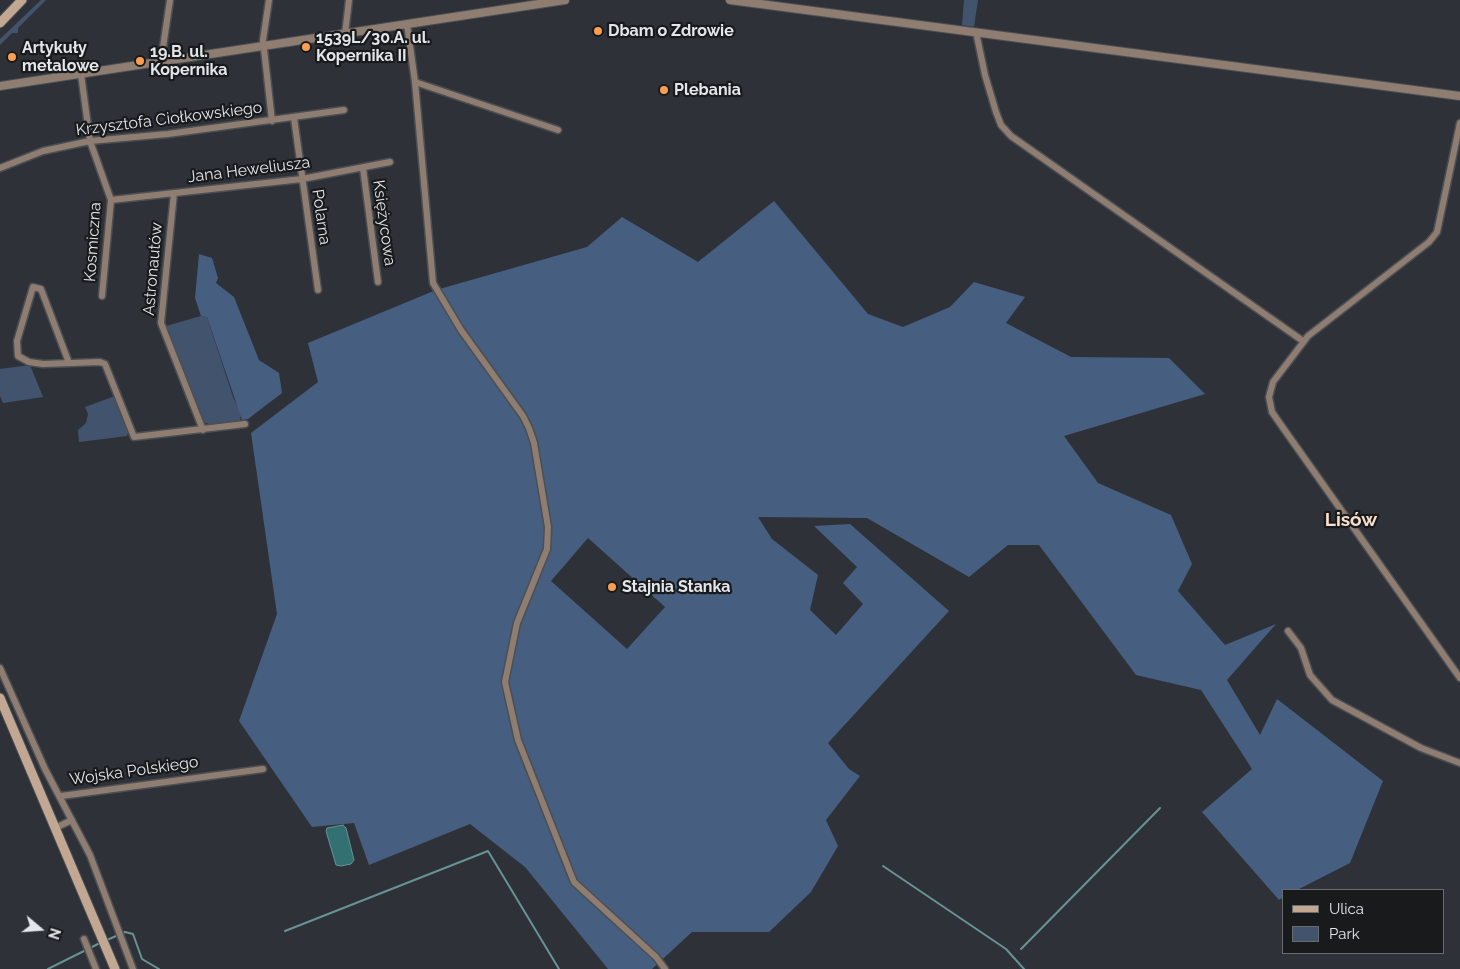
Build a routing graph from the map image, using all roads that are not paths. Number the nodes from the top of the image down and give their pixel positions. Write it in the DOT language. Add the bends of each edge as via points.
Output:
graph roads {
  1 [pos="22,0"];
  2 [pos="170,0"];
  3 [pos="269,0"];
  4 [pos="349,0"];
  5 [pos="565,0"];
  6 [pos="730,0"];
  7 [pos="771,3"];
  8 [pos="0,22"];
  9 [pos="407,24"];
  10 [pos="976,32"];
  11 [pos="345,34"];
  12 [pos="264,46"];
  13 [pos="161,62"];
  14 [pos="81,74"];
  15 [pos="415,82"];
  16 [pos="0,86"];
  17 [pos="1460,96"];
  18 [pos="344,110"];
  19 [pos="294,118"];
  20 [pos="272,121"];
  21 [pos="1460,123"];
  22 [pos="558,130"];
  23 [pos="90,141"];
  24 [pos="390,162"];
  25 [pos="0,168"];
  26 [pos="362,168"];
  27 [pos="302,179"];
  28 [pos="174,193"];
  29 [pos="112,200"];
  30 [pos="378,282"];
  31 [pos="318,290"];
  32 [pos="102,296"];
  33 [pos="1303,341"];
  34 [pos="69,363"];
  35 [pos="246,424"];
  36 [pos="203,430"];
  37 [pos="1288,631"];
  38 [pos="0,668"];
  39 [pos="1460,678"];
  40 [pos="0,698"];
  41 [pos="1460,763"];
  42 [pos="263,769"];
  43 [pos="61,796"];
  44 [pos="72,820"];
  45 [pos="55,828"];
  46 [pos="84,939"];
  47 [pos="96,969"];
  48 [pos="115,969"];
  49 [pos="133,969"];
  50 [pos="664,969"];
  1 -- 8 [label="main road"];
  2 -- 13 [label="street"];
  3 -- 12 [label="street"];
  4 -- 11 [label="street"];
  5 -- 9 [label="street"];
  6 -- 7 [label="street"];
  7 -- 10 [label="street"];
  9 -- 11 [label="street"];
  9 -- 15 [label="street"];
  10 -- 17 [label="street"];
  10 -- 33 [label="street" via="998,119 1011,136"];
  11 -- 12 [label="street"];
  12 -- 13 [label="street"];
  12 -- 20 [label="street"];
  13 -- 14 [label="street"];
  14 -- 16 [label="street"];
  14 -- 23 [label="street, Kosmiczna"];
  15 -- 22 [label="street"];
  15 -- 50 [label="street" via="434,283 461,330 529,428 548,527 547,549 517,623 505,682 518,740 574,882 656,957"];
  18 -- 19 [label="street, Krzysztofa Ciołkowskiego"];
  19 -- 20 [label="street, Krzysztofa Ciołkowskiego"];
  19 -- 27 [label="street, Polarna"];
  20 -- 23 [label="street, Krzysztofa Ciołkowskiego"];
  21 -- 33 [label="street" via="1437,232 1429,242"];
  23 -- 25 [label="street, Krzysztofa Ciołkowskiego" via="43,151"];
  23 -- 29 [label="street, Kosmiczna"];
  24 -- 26 [label="street, Jana Heweliusza"];
  26 -- 27 [label="street, Jana Heweliusza"];
  26 -- 30 [label="street, Księżycowa"];
  27 -- 28 [label="street, Jana Heweliusza"];
  27 -- 31 [label="street, Polarna"];
  28 -- 29 [label="street, Jana Heweliusza"];
  28 -- 36 [label="street, Astronautów" via="161,323"];
  29 -- 32 [label="street, Kosmiczna"];
  33 -- 39 [label="street" via="1271,388 1269,403 1272,412"];
  34 -- 34 [label="street" via="42,364 22,360 18,356 16,349 33,287 41,290"];
  34 -- 36 [label="street" via="106,364 134,437"];
  35 -- 36 [label="street"];
  37 -- 41 [label="street" via="1301,648 1310,675 1332,700 1421,748"];
  38 -- 43 [label="street, Wojska Polskiego" via="42,762"];
  40 -- 45 [label="main road"];
  42 -- 43 [label="street, Wojska Polskiego"];
  43 -- 44 [label="street"];
  44 -- 45 [label="street"];
  44 -- 49 [label="street" via="90,855"];
  45 -- 48 [label="main road"];
  46 -- 47 [label="street"];
}
